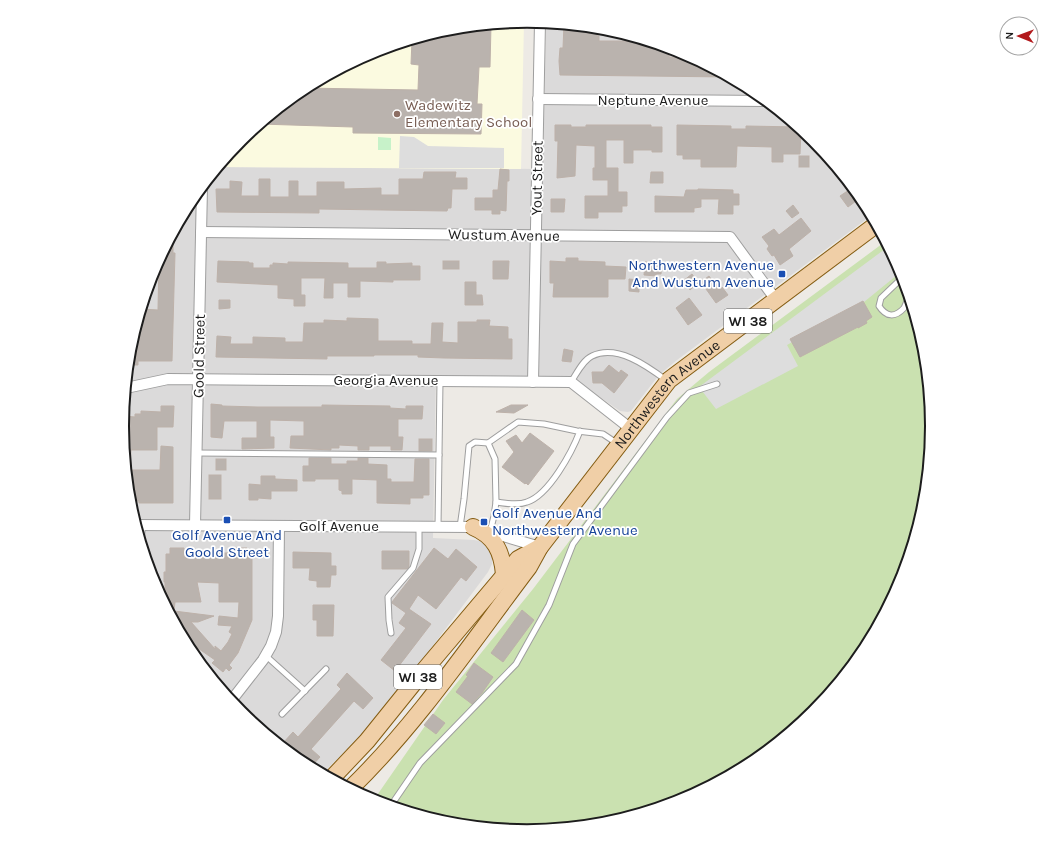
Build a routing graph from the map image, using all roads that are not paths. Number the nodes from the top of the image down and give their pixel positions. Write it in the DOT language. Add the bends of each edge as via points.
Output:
graph roads {
  1 [pos="540,28"];
  2 [pos="538,99"];
  3 [pos="757,101"];
  4 [pos="202,197"];
  5 [pos="873,227"];
  6 [pos="201,232"];
  7 [pos="535,235"];
  8 [pos="899,281"];
  9 [pos="776,300"];
  10 [pos="906,302"];
  11 [pos="198,379"];
  12 [pos="440,381"];
  13 [pos="668,381"];
  14 [pos="532,382"];
  15 [pos="571,382"];
  16 [pos="717,384"];
  17 [pos="131,387"];
  18 [pos="631,429"];
  19 [pos="580,431"];
  20 [pos="488,443"];
  21 [pos="619,445"];
  22 [pos="197,452"];
  23 [pos="439,455"];
  24 [pos="496,502"];
  25 [pos="142,525"];
  26 [pos="195,525"];
  27 [pos="279,526"];
  28 [pos="419,527"];
  29 [pos="438,527"];
  30 [pos="466,527"];
  31 [pos="490,532"];
  32 [pos="540,547"];
  33 [pos="504,574"];
  34 [pos="391,633"];
  35 [pos="265,655"];
  36 [pos="326,669"];
  37 [pos="305,691"];
  38 [pos="236,697"];
  39 [pos="282,714"];
  40 [pos="334,775"];
  41 [pos="354,785"];
  42 [pos="394,802"];
  1 -- 2 [label="street, Yout Street"];
  2 -- 3 [label="street, Neptune Avenue"];
  2 -- 7 [label="street, Yout Street"];
  4 -- 6 [label="street, Goold Street"];
  5 -- 9 [label="main road, Northwestern Avenue / WI 38"];
  6 -- 7 [label="street, Wustum Avenue"];
  6 -- 11 [label="street, Goold Street"];
  7 -- 9 [label="street, Wustum Avenue" via="730,237"];
  7 -- 14 [label="street, Yout Street"];
  8 -- 10 [label="lane" via="881,298 880,306 883,313 888,315 904,308"];
  9 -- 13 [label="main road, Northwestern Avenue / WI 38"];
  11 -- 12 [label="street, Georgia Avenue"];
  11 -- 17 [label="street, Georgia Avenue" via="168,379"];
  11 -- 22 [label="street, Goold Street"];
  12 -- 14 [label="street, Georgia Avenue"];
  12 -- 23 [label="lane"];
  13 -- 15 [label="lane" via="634,359 609,352 592,356 580,367"];
  13 -- 18 [label="main road, Northwestern Avenue / WI 38"];
  14 -- 15 [label="street, Georgia Avenue"];
  15 -- 18 [label="street"];
  16 -- 42 [label="lane" via="689,393 666,417 573,544 549,605 516,664 420,763"];
  18 -- 21 [label="main road, Northwestern Avenue / WI 38"];
  19 -- 20 [label="lane" via="518,422"];
  19 -- 21 [label="lane" via="603,434"];
  19 -- 24 [label="lane" via="566,460 536,498 518,504"];
  20 -- 24 [label="lane" via="495,459"];
  20 -- 30 [label="lane" via="475,442 469,446 464,498"];
  21 -- 32 [label="main road, Northwestern Avenue / WI 38"];
  22 -- 23 [label="lane"];
  22 -- 26 [label="street, Goold Street"];
  23 -- 29 [label="lane"];
  24 -- 31 [label="lane"];
  25 -- 26 [label="street, Golf Avenue"];
  26 -- 27 [label="street, Golf Avenue"];
  27 -- 28 [label="street, Golf Avenue"];
  27 -- 35 [label="street" via="278,616 276,632"];
  28 -- 29 [label="street, Golf Avenue"];
  28 -- 34 [label="lane" via="419,548 414,568 388,597"];
  29 -- 30 [label="street, Golf Avenue"];
  30 -- 31 [label="street, Golf Avenue"];
  30 -- 33 [label="main road" via="484,532 496,544 502,558"];
  31 -- 32 [label="street, Golf Avenue"];
  32 -- 33 [label="main road, Northwestern Avenue / WI 38" via="518,559"];
  32 -- 41 [label="main road, Northwestern Avenue / WI 38" via="529,567 436,690 376,763"];
  33 -- 40 [label="main road, Northwestern Avenue / WI 38" via="367,741"];
  35 -- 37 [label="lane"];
  35 -- 38 [label="street"];
  36 -- 37 [label="lane"];
  37 -- 39 [label="lane"];
}
